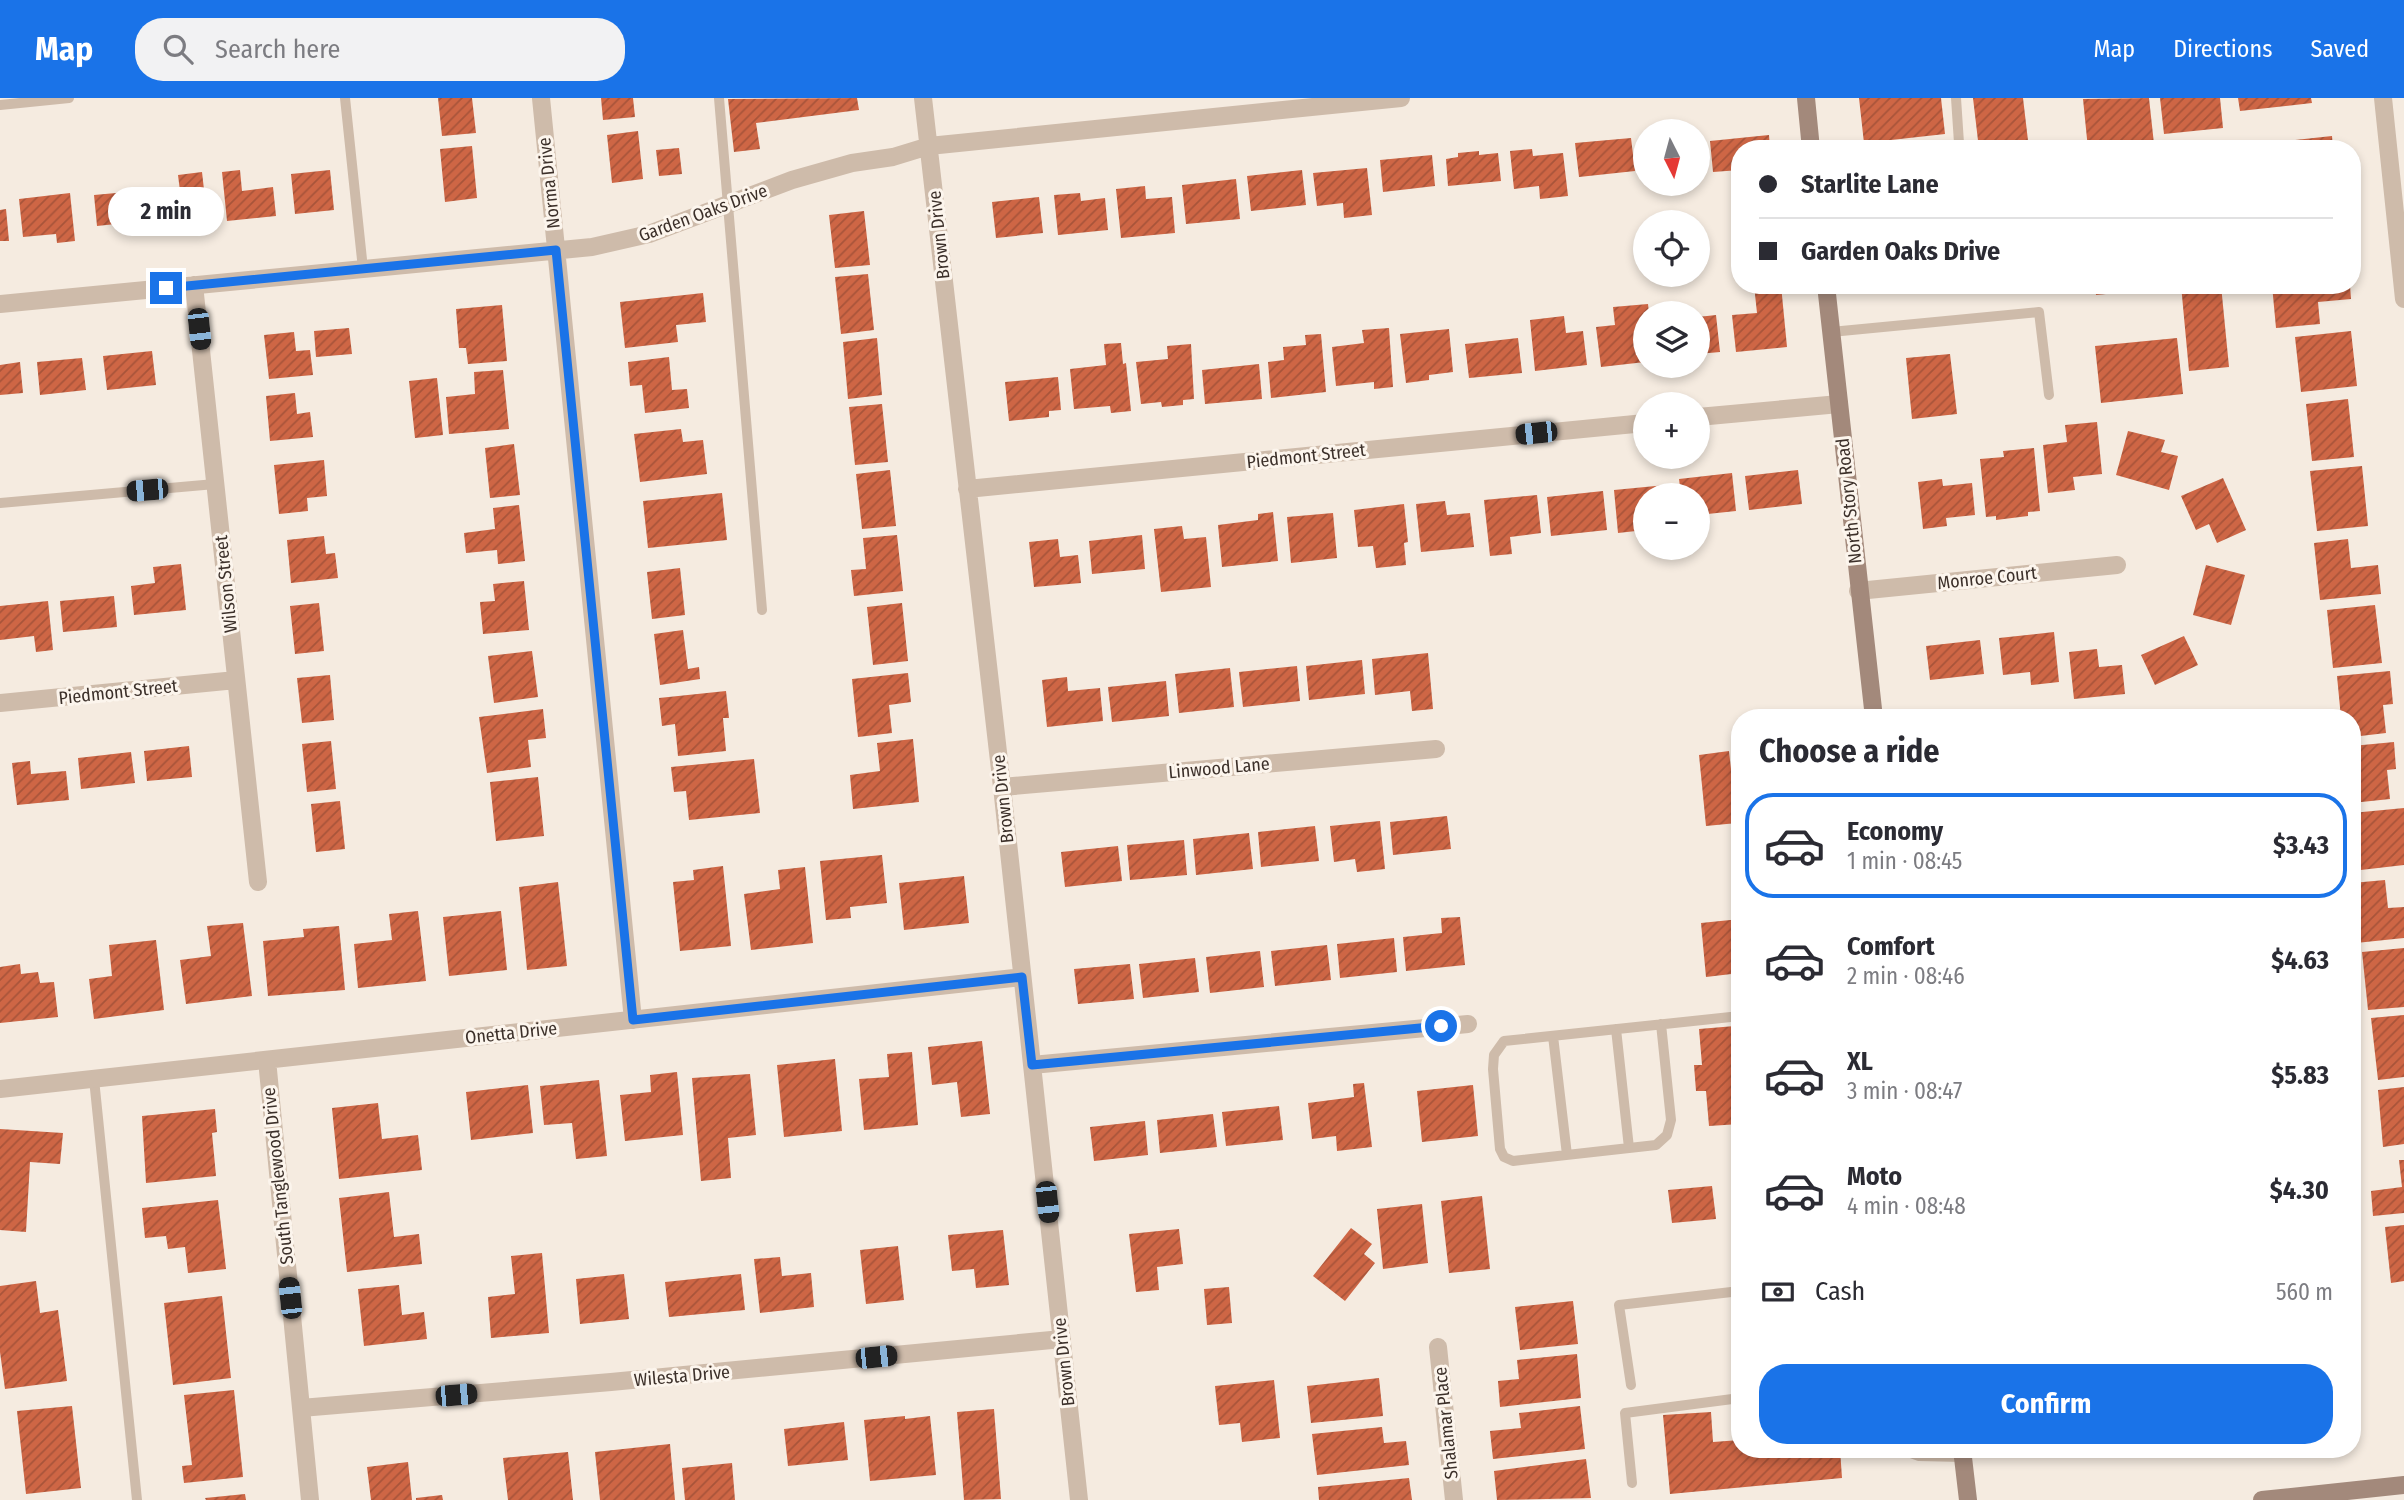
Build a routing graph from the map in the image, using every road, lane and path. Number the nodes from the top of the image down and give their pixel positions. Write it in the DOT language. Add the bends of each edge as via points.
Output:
graph roads {
  1 [pos="69,98"];
  2 [pos="345,98"];
  3 [pos="541,98"];
  4 [pos="719,98"];
  5 [pos="923,98"];
  6 [pos="1401,98"];
  7 [pos="1806,98"];
  8 [pos="1956,98"];
  9 [pos="2383,98"];
  10 [pos="0,105"];
  11 [pos="1810,140"];
  12 [pos="1955,140"];
  13 [pos="929,146"];
  14 [pos="2397,159"];
  15 [pos="729,204"];
  16 [pos="556,250"];
  17 [pos="363,269"];
  18 [pos="194,285"];
  19 [pos="1827,294"];
  20 [pos="2404,299"];
  21 [pos="0,304"];
  22 [pos="1831,332"];
  23 [pos="2049,396"];
  24 [pos="1839,404"];
  25 [pos="1710,416"];
  26 [pos="1633,424"];
  27 [pos="215,484"];
  28 [pos="967,489"];
  29 [pos="0,503"];
  30 [pos="2117,565"];
  31 [pos="1858,591"];
  32 [pos="762,610"];
  33 [pos="236,680"];
  34 [pos="0,703"];
  35 [pos="1873,709"];
  36 [pos="1436,749"];
  37 [pos="1002,787"];
  38 [pos="258,882"];
  39 [pos="1022,977"];
  40 [pos="1731,1017"];
  41 [pos="633,1020"];
  42 [pos="1468,1024"];
  43 [pos="1661,1024"];
  44 [pos="1616,1029"];
  45 [pos="1553,1036"];
  46 [pos="267,1060"];
  47 [pos="1032,1065"];
  48 [pos="94,1079"];
  49 [pos="0,1089"];
  50 [pos="1629,1148"];
  51 [pos="1567,1155"];
  52 [pos="1731,1292"];
  53 [pos="1062,1339"];
  54 [pos="1438,1346"];
  55 [pos="1631,1385"];
  56 [pos="1731,1399"];
  57 [pos="301,1408"];
  58 [pos="1963,1458"];
  59 [pos="1632,1483"];
  60 [pos="2404,1485"];
  61 [pos="136,1500"];
  62 [pos="310,1500"];
  63 [pos="1079,1500"];
  64 [pos="1454,1500"];
  65 [pos="1968,1500"];
  66 [pos="2262,1500"];
  1 -- 10 [label="lane"];
  2 -- 17 [label="lane"];
  3 -- 16 [label="street, Norma Drive"];
  4 -- 15 [label="lane"];
  5 -- 13 [label="street, Brown Drive"];
  6 -- 13 [label="street, Garden Oaks Drive"];
  7 -- 11 [label="main road"];
  8 -- 12 [label="lane"];
  9 -- 14 [label="street"];
  13 -- 15 [label="street, Garden Oaks Drive" via="792,180"];
  13 -- 28 [label="street, Brown Drive"];
  14 -- 20 [label="street"];
  15 -- 16 [label="street, Garden Oaks Drive" via="649,234"];
  15 -- 32 [label="lane"];
  16 -- 17 [label="street, Garden Oaks Drive"];
  16 -- 41 [label="street, Norma Drive"];
  17 -- 18 [label="street, Garden Oaks Drive"];
  18 -- 21 [label="street, Garden Oaks Drive"];
  18 -- 27 [label="street, Wilson Street"];
  19 -- 22 [label="main road, North Story Road"];
  22 -- 23 [label="lane" via="2039,312"];
  22 -- 24 [label="main road, North Story Road"];
  24 -- 25 [label="street"];
  24 -- 31 [label="main road, North Story Road"];
  26 -- 28 [label="street, Piedmont Street"];
  27 -- 29 [label="lane"];
  27 -- 33 [label="street, Wilson Street"];
  28 -- 37 [label="street, Brown Drive"];
  30 -- 31 [label="street, Monroe Court"];
  31 -- 35 [label="main road, North Story Road"];
  33 -- 34 [label="street, Piedmont Street"];
  33 -- 38 [label="street, Wilson Street"];
  36 -- 37 [label="street, Linwood Lane"];
  37 -- 39 [label="street, Brown Drive"];
  39 -- 41 [label="street, Onetta Drive"];
  39 -- 47 [label="street, Brown Drive"];
  40 -- 43 [label="lane"];
  41 -- 46 [label="street, Onetta Drive"];
  42 -- 47 [label="street"];
  43 -- 44 [label="lane"];
  43 -- 50 [label="lane" via="1671,1120 1667,1135 1656,1145"];
  44 -- 45 [label="lane"];
  44 -- 50 [label="lane"];
  45 -- 51 [label="lane"];
  45 -- 51 [label="lane" via="1504,1041 1494,1055 1500,1149 1513,1161"];
  46 -- 48 [label="street, Onetta Drive"];
  46 -- 57 [label="street, South Tanglewood Drive"];
  47 -- 53 [label="street, Brown Drive"];
  48 -- 49 [label="street, Onetta Drive"];
  48 -- 61 [label="lane"];
  50 -- 51 [label="lane"];
  52 -- 55 [label="lane" via="1619,1304"];
  53 -- 57 [label="street, Wilesta Drive"];
  53 -- 63 [label="street, Brown Drive"];
  54 -- 64 [label="street, Shalamar Place"];
  56 -- 59 [label="lane" via="1625,1413"];
  57 -- 62 [label="street, South Tanglewood Drive"];
  58 -- 65 [label="main road"];
  60 -- 66 [label="main road"];
}
